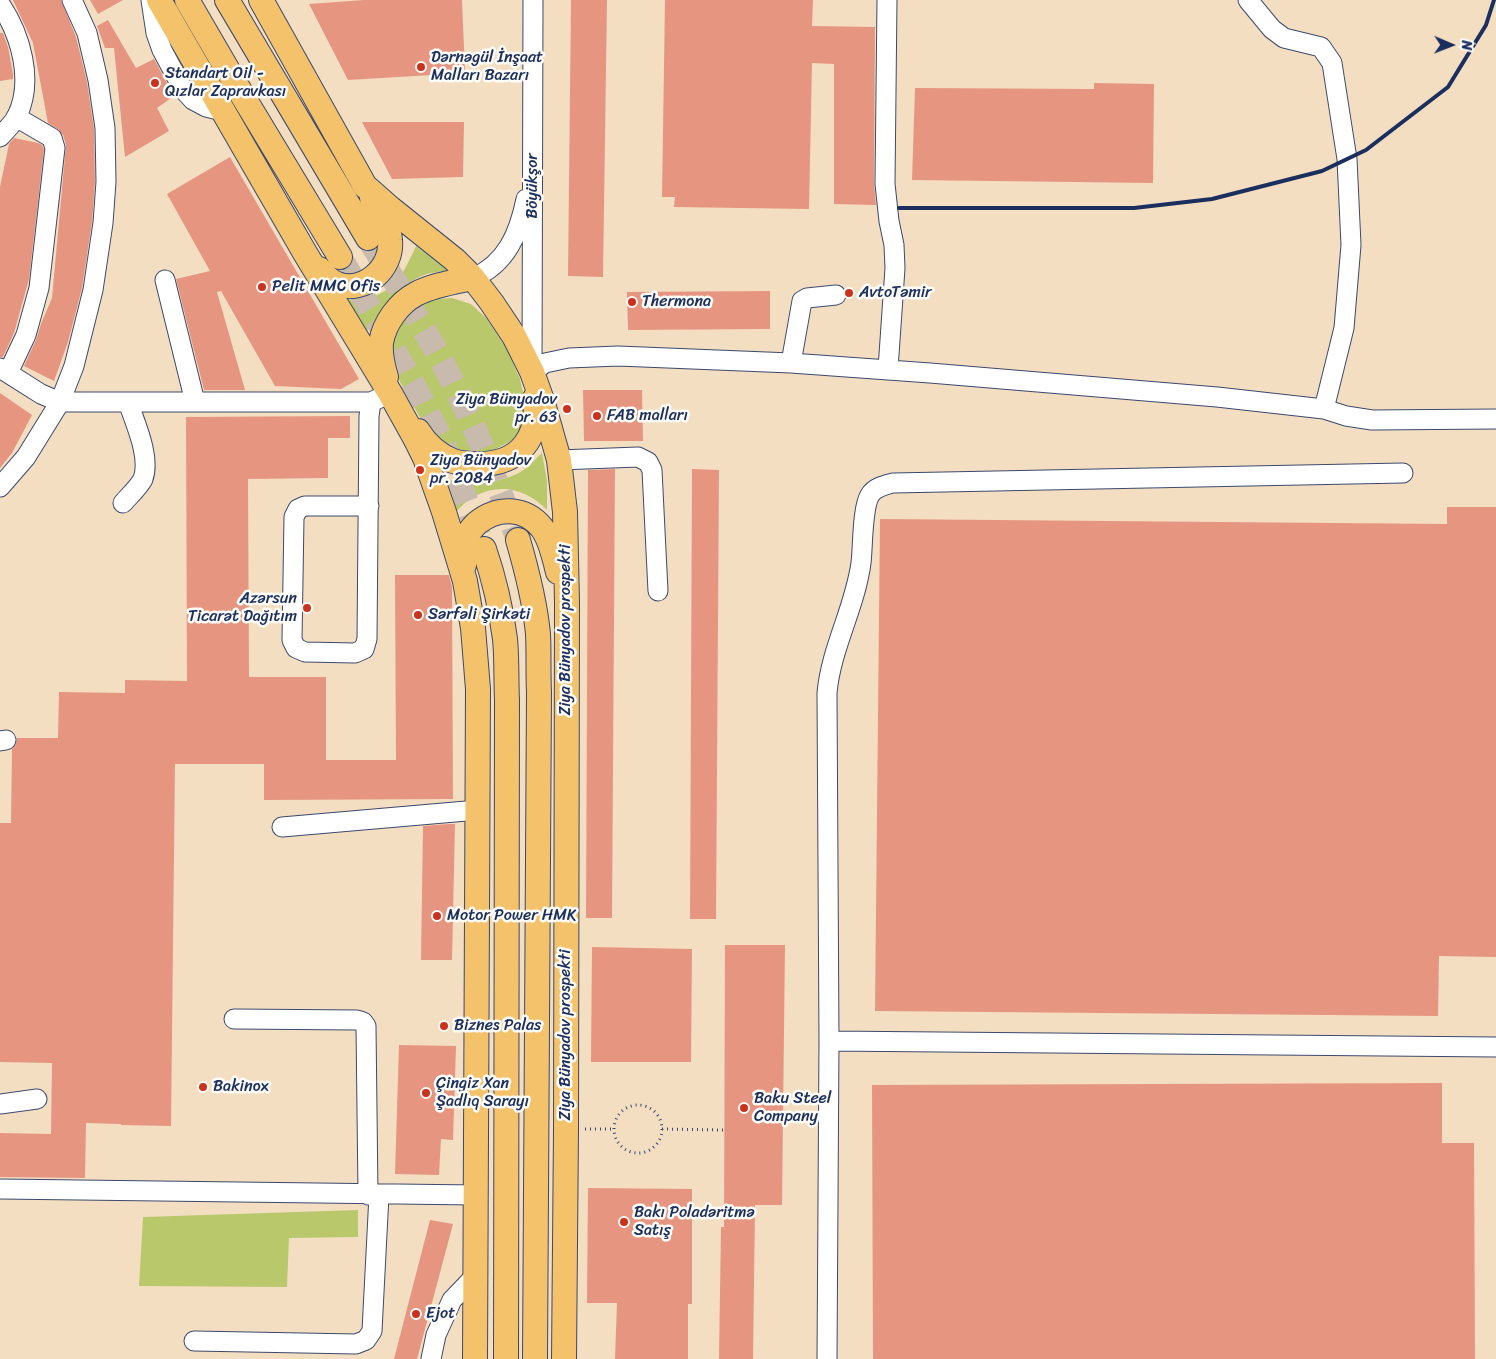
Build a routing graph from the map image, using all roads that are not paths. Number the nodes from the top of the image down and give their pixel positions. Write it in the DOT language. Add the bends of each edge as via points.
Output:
graph roads {
  1 [pos="72,0"];
  2 [pos="152,0"];
  3 [pos="159,0"];
  4 [pos="187,0"];
  5 [pos="227,0"];
  6 [pos="261,0"];
  7 [pos="532,0"];
  8 [pos="887,0"];
  9 [pos="1248,0"];
  10 [pos="0,4"];
  11 [pos="223,111"];
  12 [pos="16,117"];
  13 [pos="0,137"];
  14 [pos="533,169"];
  15 [pos="365,186"];
  16 [pos="368,238"];
  17 [pos="305,253"];
  18 [pos="340,257"];
  19 [pos="473,278"];
  20 [pos="165,280"];
  21 [pos="836,294"];
  22 [pos="791,363"];
  23 [pos="888,370"];
  24 [pos="4,371"];
  25 [pos="532,372"];
  26 [pos="380,397"];
  27 [pos="60,402"];
  28 [pos="128,402"];
  29 [pos="195,402"];
  30 [pos="1324,409"];
  31 [pos="1496,419"];
  32 [pos="559,460"];
  33 [pos="1403,473"];
  34 [pos="0,488"];
  35 [pos="123,503"];
  36 [pos="369,506"];
  37 [pos="518,540"];
  38 [pos="484,549"];
  39 [pos="465,581"];
  40 [pos="658,591"];
  41 [pos="567,602"];
  42 [pos="478,810"];
  43 [pos="282,827"];
  44 [pos="234,1019"];
  45 [pos="829,1041"];
  46 [pos="1496,1047"];
  47 [pos="37,1099"];
  48 [pos="0,1104"];
  49 [pos="0,1189"];
  50 [pos="374,1195"];
  51 [pos="476,1195"];
  52 [pos="476,1275"];
  53 [pos="194,1341"];
  54 [pos="431,1359"];
  55 [pos="475,1359"];
  56 [pos="506,1359"];
  57 [pos="535,1359"];
  58 [pos="564,1359"];
  59 [pos="827,1359"];
  1 -- 27 [label="street" via="88,34 98,80 105,128 106,182 93,290 74,366"];
  2 -- 11 [label="street" via="156,33 183,89 193,100"];
  3 -- 11 [label="main road"];
  4 -- 18 [label="main road"];
  5 -- 16 [label="main road"];
  6 -- 15 [label="main road, Ziya Bünyadov prospekti"];
  7 -- 14 [label="street, Böyükşor"];
  8 -- 23 [label="street" via="884,184 896,268"];
  9 -- 30 [label="street" via="1272,29 1284,38 1321,47 1332,63 1347,159 1351,246 1344,328"];
  10 -- 12 [label="street" via="9,18 21,52 25,78 24,94"];
  11 -- 17 [label="main road"];
  12 -- 13 [label="street"];
  12 -- 24 [label="street" via="52,138 55,148 39,288 26,335"];
  14 -- 19 [label="street" via="526,204 511,244 496,265"];
  14 -- 25 [label="street, Böyükşor"];
  15 -- 17 [label="main road" via="386,224 390,240 386,264 377,275 356,285 335,284"];
  15 -- 19 [label="main road, Ziya Bünyadov prospekti"];
  17 -- 26 [label="main road"];
  19 -- 25 [label="main road, Ziya Bünyadov prospekti" via="503,319"];
  19 -- 26 [label="main road" via="416,294 394,313 381,342"];
  20 -- 29 [label="street"];
  21 -- 22 [label="street" via="802,301"];
  22 -- 23 [label="street"];
  22 -- 25 [label="street" via="618,356 569,358 545,363"];
  23 -- 30 [label="street"];
  24 -- 27 [label="street"];
  25 -- 26 [label="main road" via="536,421 531,435 518,452 497,462 471,464 444,457"];
  25 -- 32 [label="main road, Ziya Bünyadov prospekti"];
  26 -- 29 [label="street"];
  26 -- 36 [label="street" via="369,416"];
  26 -- 39 [label="main road" via="415,438 425,458"];
  27 -- 28 [label="street"];
  27 -- 34 [label="street" via="26,457"];
  28 -- 29 [label="street"];
  28 -- 35 [label="street" via="144,452 145,469 142,480"];
  30 -- 31 [label="street" via="1372,420"];
  32 -- 40 [label="street" via="638,457 648,462 652,470"];
  32 -- 41 [label="main road, Ziya Bünyadov prospekti" via="565,512"];
  33 -- 45 [label="street" via="893,483 879,487 870,495 858,581 828,684"];
  36 -- 36 [label="street" via="367,639 364,649 355,654 305,652 296,648 292,640 294,518 298,510 305,506"];
  37 -- 57 [label="main road, Ziya Bünyadov prospekti" via="533,598 538,635"];
  38 -- 56 [label="main road" via="500,605 507,690"];
  39 -- 41 [label="main road" via="463,553 472,528 482,519 500,511 515,511 533,520 549,540"];
  39 -- 42 [label="main road" via="478,689"];
  41 -- 58 [label="main road, Ziya Bünyadov prospekti"];
  42 -- 43 [label="street"];
  42 -- 51 [label="main road"];
  44 -- 50 [label="street" via="363,1022 366,1026"];
  45 -- 46 [label="street"];
  45 -- 59 [label="street"];
  47 -- 48 [label="street"];
  49 -- 50 [label="street"];
  50 -- 51 [label="street"];
  50 -- 53 [label="street" via="372,1331 366,1340 356,1344"];
  51 -- 52 [label="main road"];
  52 -- 54 [label="street" via="452,1300 436,1335"];
  52 -- 55 [label="main road"];
}
